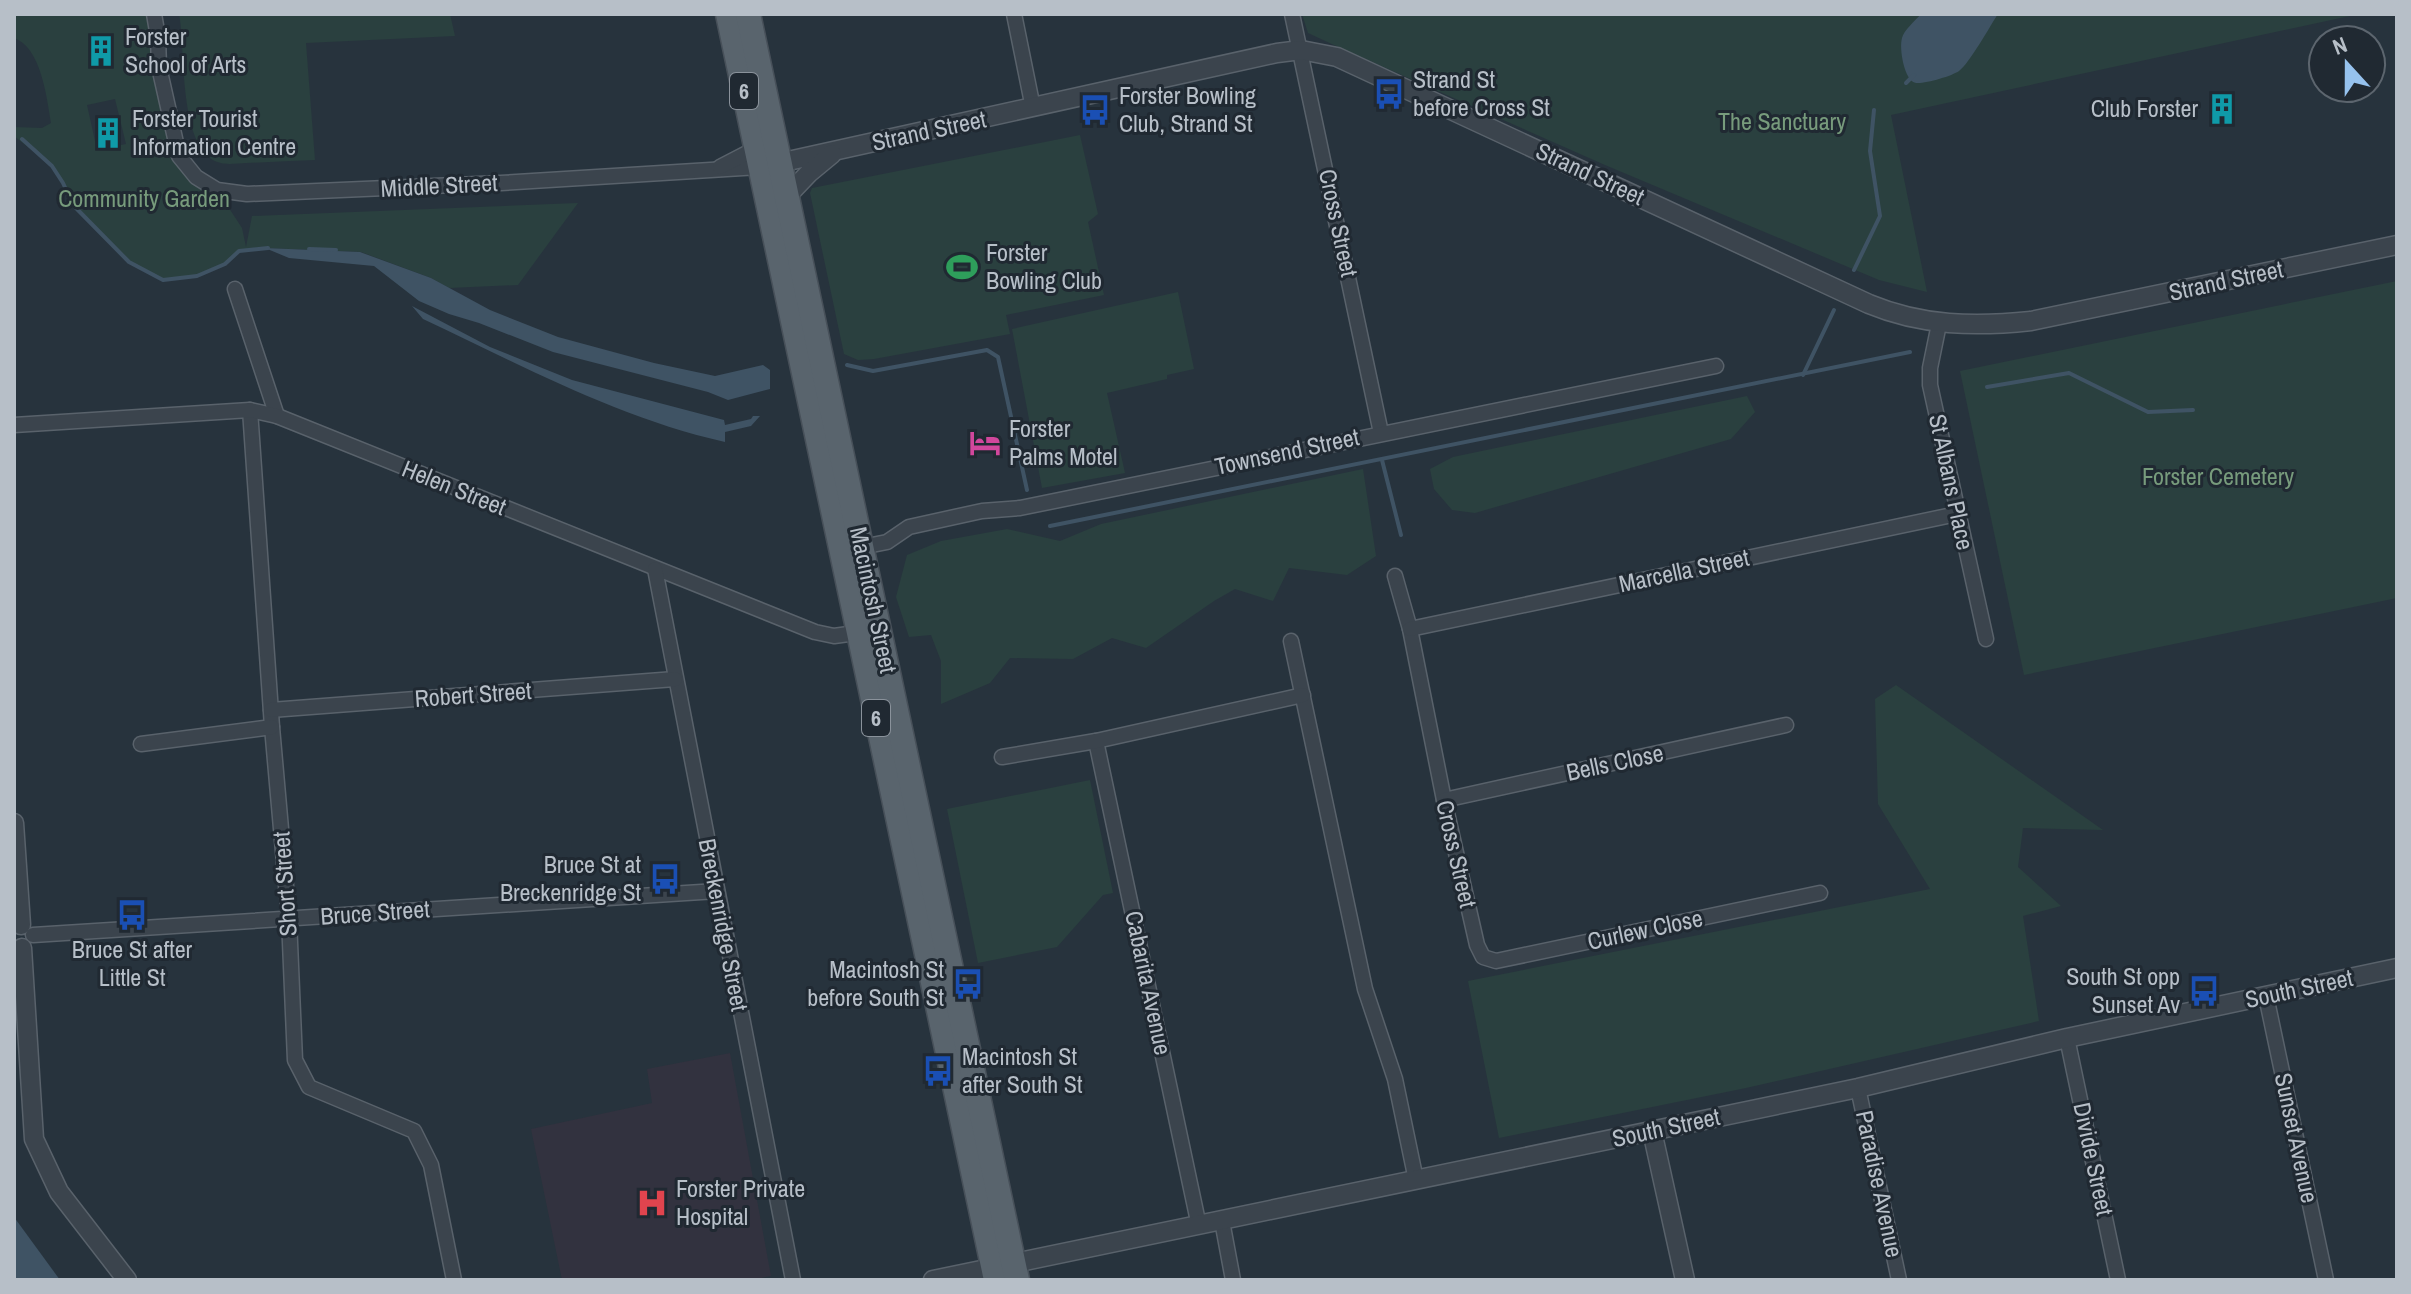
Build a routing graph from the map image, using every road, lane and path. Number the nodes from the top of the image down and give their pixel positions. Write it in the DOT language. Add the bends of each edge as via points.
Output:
graph roads {
  1 [pos="154,14"];
  2 [pos="728,14"];
  3 [pos="748,14"];
  4 [pos="1014,14"];
  5 [pos="1292,14"];
  6 [pos="1301,50"];
  7 [pos="1033,108"];
  8 [pos="834,152"];
  9 [pos="765,159"];
  10 [pos="713,172"];
  11 [pos="788,195"];
  12 [pos="2397,245"];
  13 [pos="235,289"];
  14 [pos="1939,324"];
  15 [pos="1716,366"];
  16 [pos="250,410"];
  17 [pos="277,416"];
  18 [pos="14,425"];
  19 [pos="1381,433"];
  20 [pos="1957,514"];
  21 [pos="862,547"];
  22 [pos="655,569"];
  23 [pos="1395,576"];
  24 [pos="1410,629"];
  25 [pos="869,631"];
  26 [pos="1986,639"];
  27 [pos="1291,641"];
  28 [pos="675,679"];
  29 [pos="1303,695"];
  30 [pos="271,710"];
  31 [pos="1786,725"];
  32 [pos="272,727"];
  33 [pos="1096,741"];
  34 [pos="141,744"];
  35 [pos="1002,757"];
  36 [pos="1444,800"];
  37 [pos="14,823"];
  38 [pos="717,891"];
  39 [pos="1820,893"];
  40 [pos="289,919"];
  41 [pos="21,936"];
  42 [pos="1477,945"];
  43 [pos="2397,968"];
  44 [pos="2266,996"];
  45 [pos="2067,1038"];
  46 [pos="1858,1088"];
  47 [pos="1652,1131"];
  48 [pos="1416,1180"];
  49 [pos="1222,1221"];
  50 [pos="1199,1226"];
  51 [pos="1005,1273"];
  52 [pos="127,1280"];
  53 [pos="454,1280"];
  54 [pos="793,1280"];
  55 [pos="933,1280"];
  56 [pos="1233,1280"];
  57 [pos="1685,1280"];
  58 [pos="1899,1280"];
  59 [pos="2118,1280"];
  60 [pos="2326,1280"];
  1 -- 10 [label="street, Middle Street" via="159,67 179,156 196,177 217,190 247,194"];
  2 -- 9 [label="main road, Macintosh Street / 6"];
  3 -- 9 [label="main road, Macintosh Street / 6" via="771,128"];
  4 -- 7 [label="street"];
  5 -- 6 [label="street, Cross Street"];
  6 -- 7 [label="street, Strand Street"];
  6 -- 14 [label="street, Strand Street" via="1337,57 1869,304"];
  6 -- 19 [label="street, Cross Street"];
  7 -- 8 [label="street, Strand Street"];
  8 -- 9 [label="street, Strand Street"];
  8 -- 11 [label="street"];
  9 -- 10 [label="street, Middle Street"];
  9 -- 10 [label="street, Middle Street" via="747,153"];
  9 -- 11 [label="main road, Macintosh Street / 6"];
  9 -- 25 [label="main road, Macintosh Street / 6"];
  11 -- 21 [label="main road, Macintosh Street / 6"];
  12 -- 14 [label="street, Strand Street" via="2031,321"];
  13 -- 17 [label="street"];
  14 -- 20 [label="street, St Albans Place" via="1930,385"];
  15 -- 19 [label="street, Townsend Street"];
  16 -- 17 [label="street, Helen Street"];
  16 -- 18 [label="street, Helen Street"];
  16 -- 30 [label="street, Short Street"];
  17 -- 22 [label="street, Helen Street"];
  19 -- 21 [label="street, Townsend Street" via="909,527 887,542"];
  20 -- 24 [label="street, Marcella Street"];
  20 -- 26 [label="street, St Albans Place"];
  21 -- 25 [label="main road, Macintosh Street / 6"];
  22 -- 25 [label="street, Helen Street" via="815,632 834,636"];
  22 -- 28 [label="street, Breckenridge Street"];
  23 -- 24 [label="street, Cross Street"];
  24 -- 36 [label="street, Cross Street"];
  25 -- 51 [label="main road, Macintosh Street / 6"];
  27 -- 29 [label="street"];
  28 -- 30 [label="street, Robert Street"];
  28 -- 38 [label="street, Breckenridge Street"];
  29 -- 33 [label="street"];
  29 -- 48 [label="street" via="1365,989 1395,1079"];
  30 -- 32 [label="street, Short Street"];
  31 -- 36 [label="street, Bells Close"];
  32 -- 34 [label="street"];
  32 -- 40 [label="street, Short Street"];
  33 -- 35 [label="street"];
  33 -- 50 [label="street, Cabarita Avenue"];
  36 -- 42 [label="street, Cross Street"];
  37 -- 41 [label="street"];
  38 -- 40 [label="street, Bruce Street"];
  38 -- 54 [label="street, Breckenridge Street"];
  39 -- 42 [label="street, Curlew Close" via="1496,961 1483,957"];
  40 -- 41 [label="street, Bruce Street"];
  40 -- 53 [label="street, Short Street" via="295,1060 309,1087 414,1131 431,1165"];
  41 -- 52 [label="street" via="34,1139 59,1192"];
  43 -- 44 [label="street, South Street"];
  44 -- 45 [label="street, South Street"];
  44 -- 60 [label="street, Sunset Avenue"];
  45 -- 46 [label="street, South Street"];
  45 -- 59 [label="street, Divide Street"];
  46 -- 47 [label="street, South Street"];
  46 -- 58 [label="street, Paradise Avenue"];
  47 -- 48 [label="street, South Street"];
  47 -- 57 [label="street"];
  48 -- 49 [label="street, South Street"];
  49 -- 50 [label="street, South Street"];
  49 -- 56 [label="street"];
  50 -- 51 [label="street, South Street"];
  51 -- 55 [label="street, South Street"];
}
